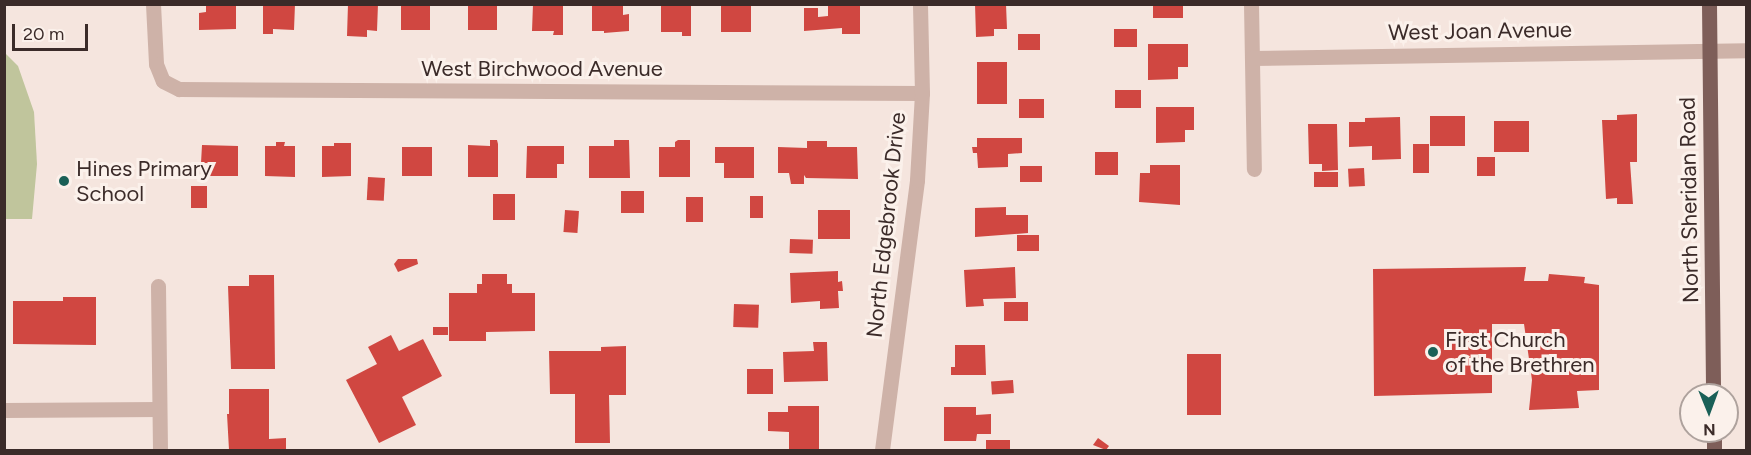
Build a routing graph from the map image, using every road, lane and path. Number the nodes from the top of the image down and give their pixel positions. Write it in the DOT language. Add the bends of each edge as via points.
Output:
graph roads {
  1 [pos="153,4"];
  2 [pos="920,4"];
  3 [pos="1251,4"];
  4 [pos="1709,4"];
  5 [pos="1709,50"];
  6 [pos="1746,50"];
  7 [pos="1252,58"];
  8 [pos="922,93"];
  9 [pos="1254,169"];
  10 [pos="158,286"];
  11 [pos="1713,383"];
  12 [pos="159,409"];
  13 [pos="4,410"];
  14 [pos="160,450"];
  15 [pos="882,450"];
  1 -- 8 [label="street, West Birchwood Avenue" via="156,64 163,81 179,89"];
  2 -- 8 [label="street, North Edgebrook Drive"];
  3 -- 7 [label="street"];
  4 -- 5 [label="main road, North Sheridan Road"];
  5 -- 6 [label="street, West Joan Avenue"];
  5 -- 7 [label="street, West Joan Avenue"];
  5 -- 11 [label="main road, North Sheridan Road"];
  7 -- 9 [label="street"];
  8 -- 15 [label="street, North Edgebrook Drive" via="917,180"];
  10 -- 12 [label="street"];
  12 -- 13 [label="street"];
  12 -- 14 [label="street"];
}
